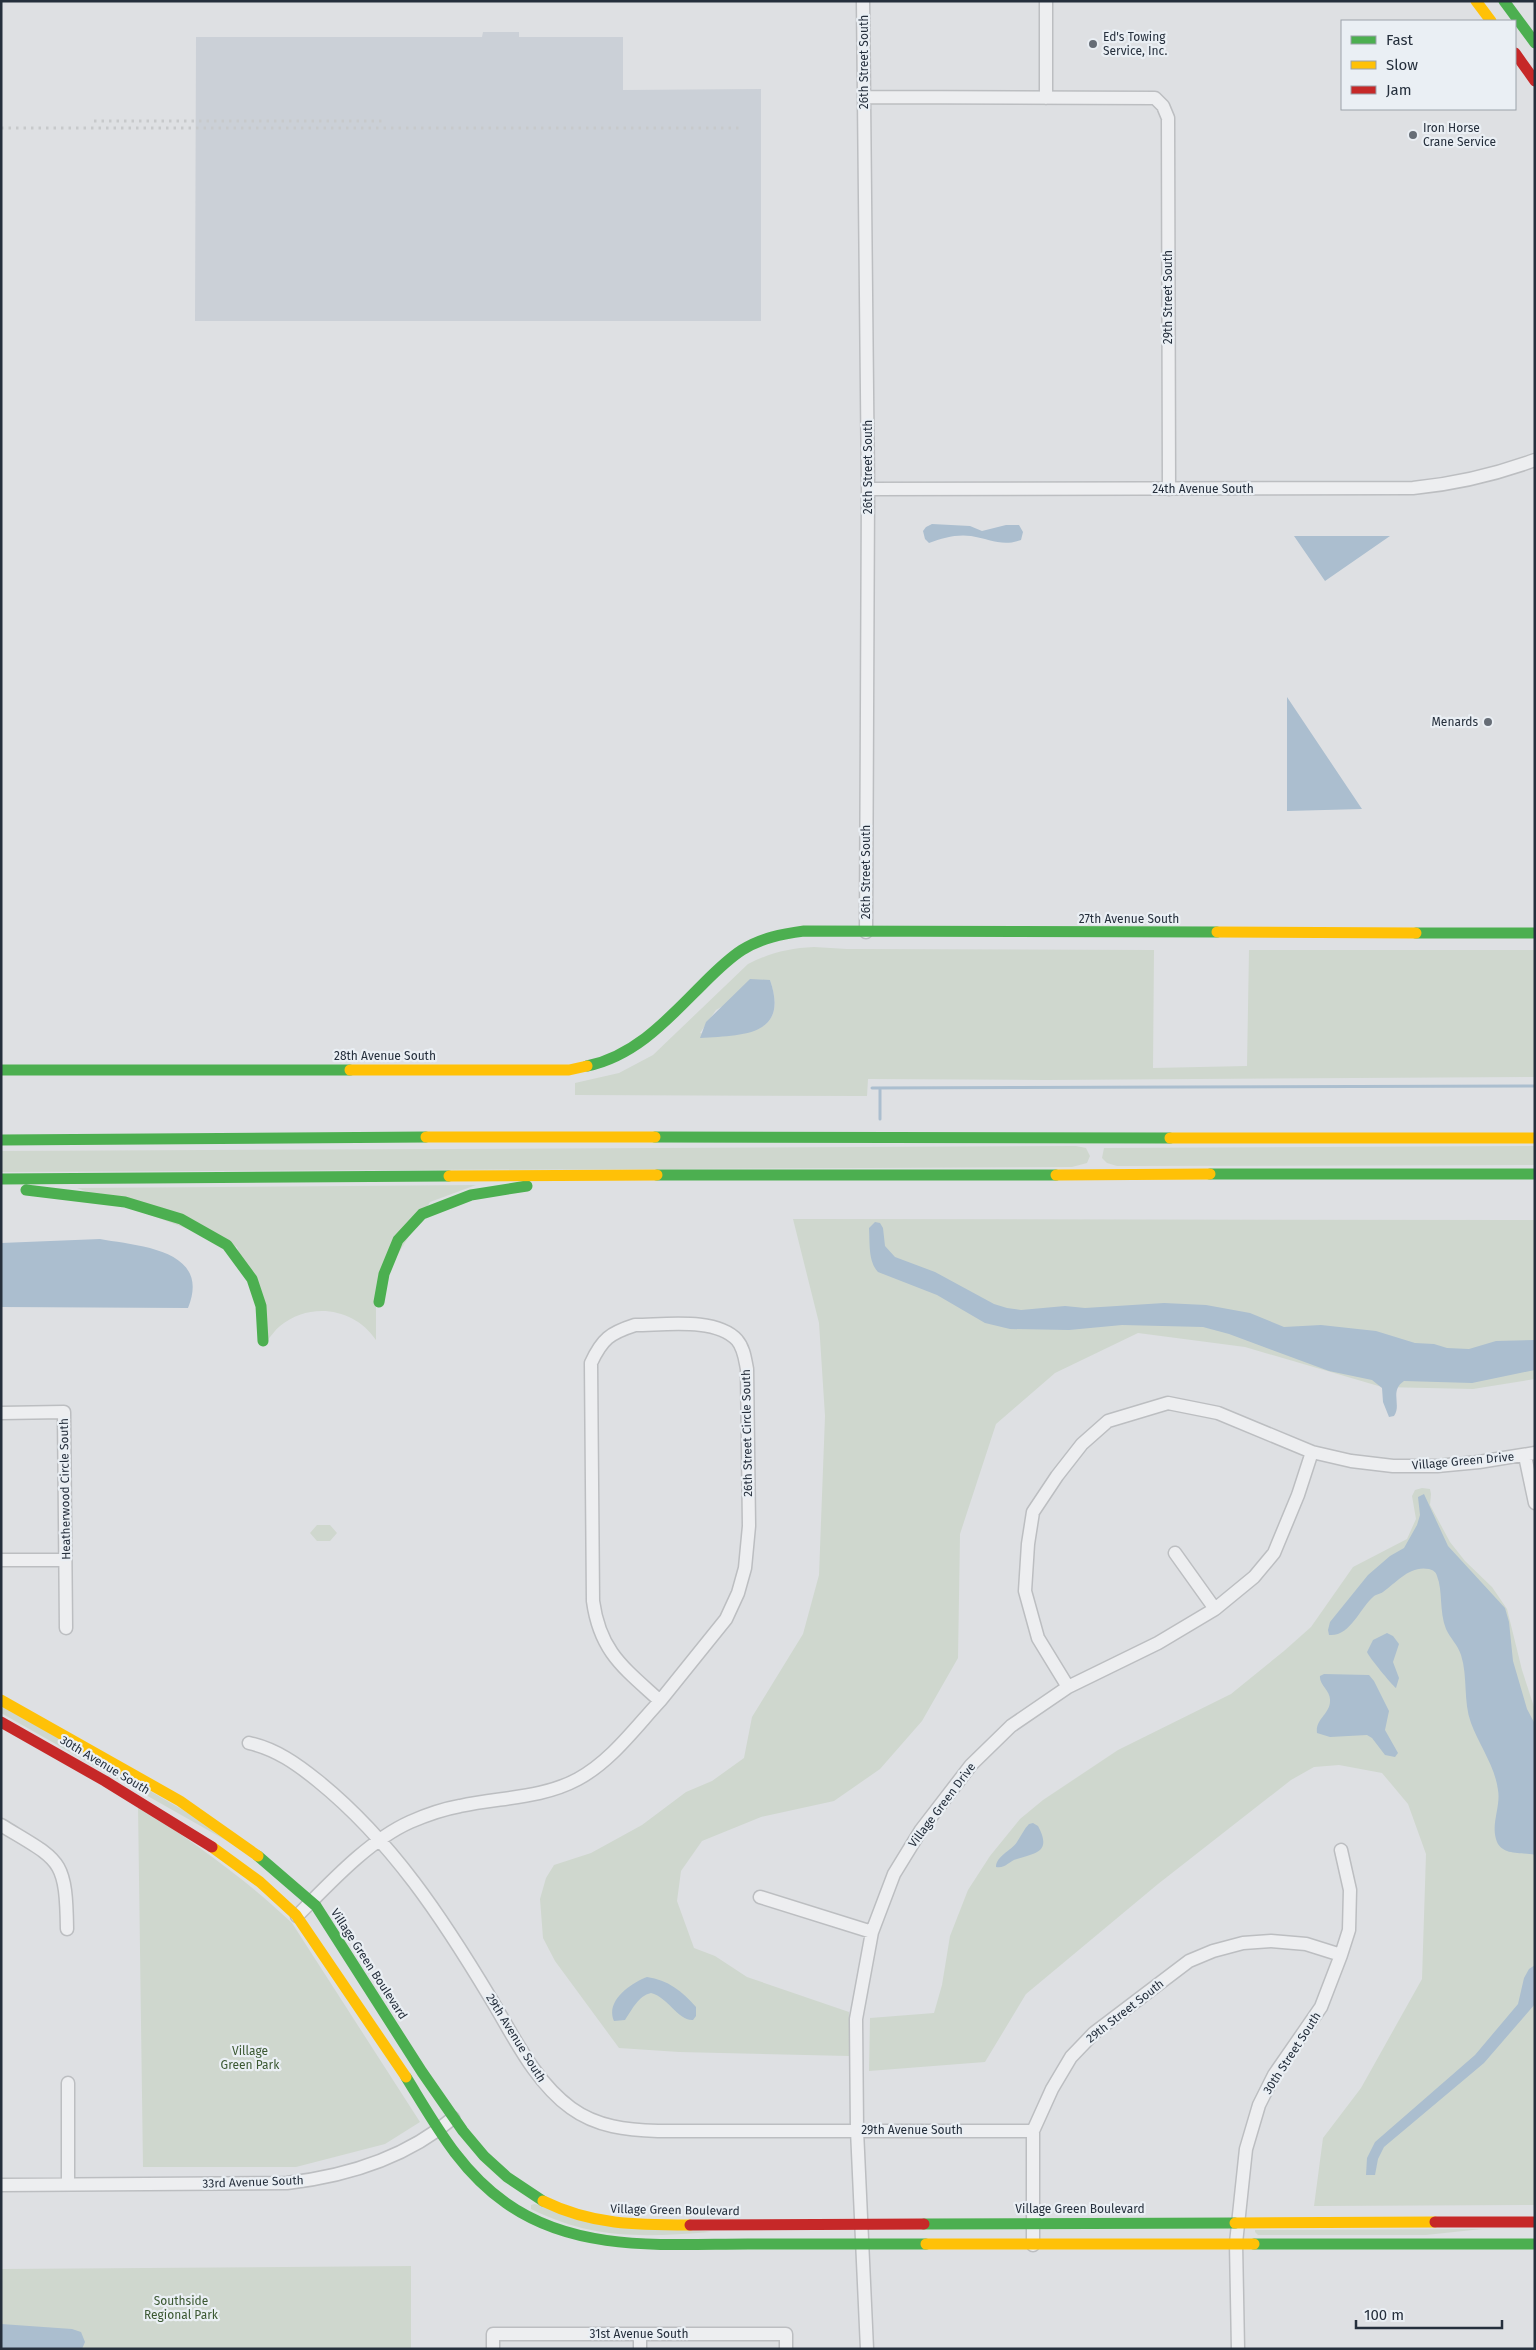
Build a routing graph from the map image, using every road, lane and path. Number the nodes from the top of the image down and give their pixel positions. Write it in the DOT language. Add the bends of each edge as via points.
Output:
graph roads {
  1 [pos="863,1"];
  2 [pos="1046,1"];
  3 [pos="1476,1"];
  4 [pos="1504,1"];
  5 [pos="1490,20"];
  6 [pos="1535,43"];
  7 [pos="1516,55"];
  8 [pos="1535,81"];
  9 [pos="864,97"];
  10 [pos="1046,98"];
  11 [pos="1535,460"];
  12 [pos="1169,488"];
  13 [pos="868,489"];
  14 [pos="866,932"];
  15 [pos="1535,933"];
  16 [pos="728,959"];
  17 [pos="1,1070"];
  18 [pos="1535,1138"];
  19 [pos="1,1140"];
  20 [pos="1500,1174"];
  21 [pos="1535,1174"];
  22 [pos="612,1175"];
  23 [pos="1,1179"];
  24 [pos="1535,1182"];
  25 [pos="1,1187"];
  26 [pos="379,1302"];
  27 [pos="263,1341"];
  28 [pos="1,1413"];
  29 [pos="1312,1452"];
  30 [pos="1530,1454"];
  31 [pos="1535,1504"];
  32 [pos="1175,1553"];
  33 [pos="1,1560"];
  34 [pos="65,1560"];
  35 [pos="1215,1609"];
  36 [pos="66,1628"];
  37 [pos="1068,1686"];
  38 [pos="1,1700"];
  39 [pos="660,1701"];
  40 [pos="1,1722"];
  41 [pos="249,1744"];
  42 [pos="1,1825"];
  43 [pos="379,1840"];
  44 [pos="1340,1850"];
  45 [pos="760,1897"];
  46 [pos="312,1901"];
  47 [pos="297,1916"];
  48 [pos="68,1929"];
  49 [pos="872,1932"];
  50 [pos="1341,1955"];
  51 [pos="68,2083"];
  52 [pos="453,2118"];
  53 [pos="856,2130"];
  54 [pos="438,2131"];
  55 [pos="1033,2131"];
  56 [pos="1,2185"];
  57 [pos="68,2185"];
  58 [pos="1535,2222"];
  59 [pos="1033,2223"];
  60 [pos="1237,2224"];
  61 [pos="861,2225"];
  62 [pos="1236,2243"];
  63 [pos="1535,2244"];
  64 [pos="862,2245"];
  65 [pos="1033,2245"];
  66 [pos="640,2335"];
  67 [pos="493,2349"];
  68 [pos="640,2349"];
  69 [pos="786,2349"];
  70 [pos="867,2349"];
  71 [pos="1238,2349"];
  1 -- 9 [label="street, 26th Street South"];
  2 -- 10 [label="street"];
  3 -- 5 [label="main road"];
  4 -- 6 [label="main road"];
  7 -- 8 [label="main road"];
  9 -- 10 [label="street"];
  9 -- 13 [label="street, 26th Street South"];
  10 -- 12 [label="street, 29th Street South" via="1155,98 1164,106 1168,118"];
  11 -- 12 [label="street, 24th Avenue South" via="1500,473 1452,484 1412,488"];
  12 -- 13 [label="street, 24th Avenue South"];
  13 -- 14 [label="street, 26th Street South"];
  14 -- 15 [label="main road, 27th Avenue South"];
  14 -- 16 [label="main road, 27th Avenue South" via="804,931 771,937"];
  16 -- 17 [label="main road, 28th Avenue South" via="645,1040 627,1052 586,1067 549,1070"];
  18 -- 19 [label="main road" via="222,1137"];
  20 -- 21 [label="main road"];
  20 -- 22 [label="main road"];
  20 -- 24 [label="main road"];
  22 -- 23 [label="main road"];
  22 -- 26 [label="main road" via="471,1195 422,1214 398,1240 384,1274"];
  25 -- 27 [label="main road" via="125,1202 181,1219 228,1245 252,1280 261,1306"];
  28 -- 34 [label="street, Heatherwood Circle South" via="64,1412"];
  29 -- 30 [label="street, Village Green Drive" via="1393,1466 1437,1466"];
  29 -- 35 [label="street, Village Green Drive" via="1274,1553 1254,1577"];
  29 -- 37 [label="street" via="1218,1413 1168,1403 1108,1421 1082,1444 1033,1512 1025,1591 1038,1638"];
  30 -- 31 [label="street"];
  32 -- 35 [label="street"];
  33 -- 34 [label="street"];
  34 -- 36 [label="street, Heatherwood Circle South"];
  35 -- 37 [label="street, Village Green Drive" via="1150,1648"];
  37 -- 49 [label="street, Village Green Drive" via="1011,1726 971,1765 921,1830 894,1874"];
  38 -- 46 [label="main road, Village Green Boulevard" via="184,1802 248,1846"];
  39 -- 39 [label="street, 26th Street Circle South" via="617,1662 604,1641 596,1618 591,1363 607,1337 635,1325 707,1325 725,1331 737,1340 747,1369 748,1550 738,1593 726,1619"];
  39 -- 43 [label="street, 26th Street Circle South" via="604,1761 578,1779 529,1796 434,1812"];
  40 -- 47 [label="main road, 30th Avenue South" via="239,1864"];
  41 -- 43 [label="street, 29th Avenue South" via="270,1749 299,1766 354,1812"];
  42 -- 48 [label="street" via="56,1861 67,1891"];
  43 -- 46 [label="street, 26th Street Circle South"];
  43 -- 53 [label="street, 29th Avenue South" via="441,1917 551,2092 572,2109 598,2123 626,2130"];
  44 -- 50 [label="street, 30th Street South" via="1350,1890 1349,1930"];
  45 -- 49 [label="street"];
  46 -- 47 [label="street, 26th Street Circle South"];
  46 -- 52 [label="main road, Village Green Boulevard"];
  47 -- 54 [label="main road" via="382,2041"];
  49 -- 53 [label="street, Village Green Drive" via="856,2019"];
  50 -- 55 [label="street, 29th Street South" via="1306,1944 1271,1941 1213,1951 1189,1961 1094,2032 1070,2057"];
  50 -- 60 [label="street, 30th Street South" via="1321,2007 1274,2076 1259,2105 1246,2149"];
  51 -- 57 [label="street"];
  52 -- 54 [label="street, 33rd Avenue South"];
  52 -- 61 [label="main road, Village Green Boulevard" via="504,2177 527,2193 573,2215 632,2225"];
  53 -- 55 [label="street, 29th Avenue South"];
  53 -- 61 [label="street, Village Green Drive"];
  54 -- 57 [label="street, 33rd Avenue South" via="375,2163 346,2174 316,2180"];
  54 -- 64 [label="main road" via="466,2169 505,2204 537,2224 570,2235 608,2243"];
  55 -- 59 [label="street, 29th Street South"];
  56 -- 57 [label="street, 33rd Avenue South"];
  58 -- 60 [label="main road, Village Green Boulevard"];
  59 -- 60 [label="main road, Village Green Boulevard"];
  59 -- 61 [label="main road, Village Green Boulevard"];
  59 -- 65 [label="street, 29th Street South"];
  60 -- 62 [label="street, 30th Street South"];
  61 -- 64 [label="street, Village Green Drive"];
  62 -- 63 [label="main road"];
  62 -- 65 [label="main road"];
  62 -- 71 [label="street, 30th Street South"];
  64 -- 65 [label="main road"];
  64 -- 70 [label="street, Village Green Drive"];
  66 -- 67 [label="street, 31st Avenue South" via="493,2334"];
  66 -- 68 [label="street"];
  66 -- 69 [label="street, 31st Avenue South" via="786,2334"];
}
